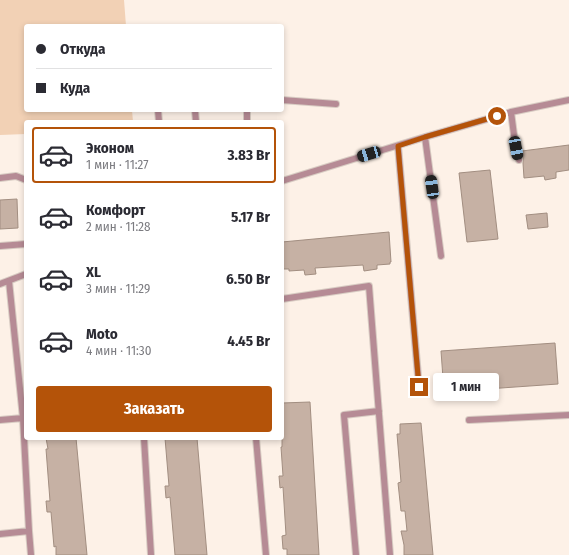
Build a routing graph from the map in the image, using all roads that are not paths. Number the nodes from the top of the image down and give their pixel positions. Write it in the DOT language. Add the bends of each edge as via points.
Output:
graph roads {
  1 [pos="284,100"];
  2 [pos="569,100"];
  3 [pos="336,104"];
  4 [pos="511,112"];
  5 [pos="425,137"];
  6 [pos="398,146"];
  7 [pos="519,160"];
  8 [pos="0,178"];
  9 [pos="24,179"];
  10 [pos="284,180"];
  11 [pos="24,244"];
  12 [pos="0,246"];
  13 [pos="441,256"];
  14 [pos="24,275"];
  15 [pos="9,280"];
  16 [pos="0,284"];
  17 [pos="284,299"];
  18 [pos="419,387"];
  19 [pos="379,411"];
  20 [pos="569,415"];
  21 [pos="23,418"];
  22 [pos="0,420"];
  23 [pos="469,420"];
  24 [pos="24,437"];
  25 [pos="24,440"];
  26 [pos="144,440"];
  27 [pos="256,440"];
  28 [pos="29,531"];
  29 [pos="0,534"];
  30 [pos="31,555"];
  31 [pos="151,555"];
  32 [pos="266,555"];
  33 [pos="356,555"];
  34 [pos="390,555"];
  1 -- 3 [label="lane"];
  2 -- 4 [label="lane"];
  4 -- 5 [label="lane"];
  4 -- 7 [label="lane"];
  5 -- 6 [label="lane"];
  5 -- 13 [label="lane"];
  6 -- 10 [label="lane"];
  6 -- 18 [label="lane"];
  8 -- 9 [label="lane" via="16,176"];
  11 -- 12 [label="lane"];
  14 -- 15 [label="lane"];
  15 -- 16 [label="lane"];
  15 -- 21 [label="lane"];
  17 -- 19 [label="lane" via="369,286"];
  19 -- 33 [label="lane" via="344,415"];
  19 -- 34 [label="lane"];
  20 -- 23 [label="lane"];
  21 -- 22 [label="lane"];
  21 -- 24 [label="lane"];
  25 -- 28 [label="lane"];
  26 -- 31 [label="lane"];
  27 -- 32 [label="lane"];
  28 -- 29 [label="lane"];
  28 -- 30 [label="lane"];
}
